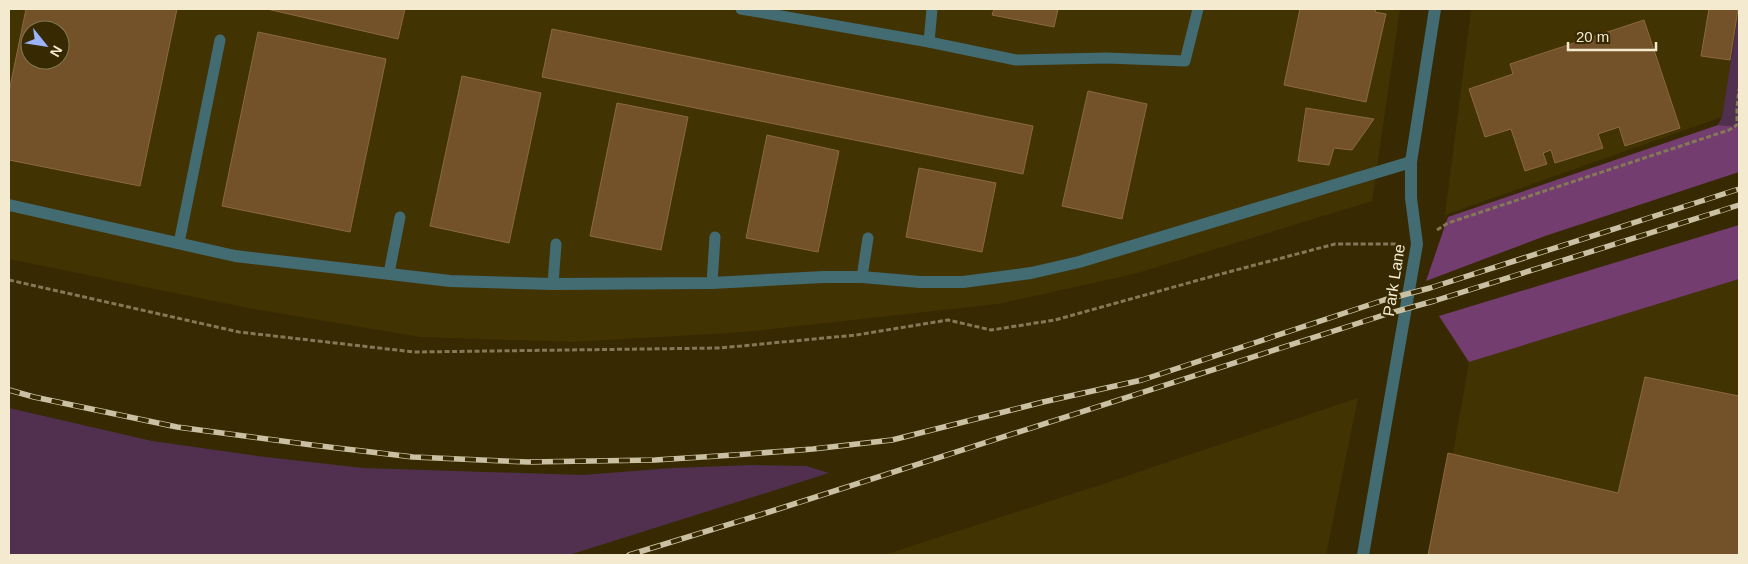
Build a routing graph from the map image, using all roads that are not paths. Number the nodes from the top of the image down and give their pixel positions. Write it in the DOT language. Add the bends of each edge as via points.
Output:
graph roads {
  1 [pos="741,9"];
  2 [pos="932,9"];
  3 [pos="1198,9"];
  4 [pos="1435,9"];
  5 [pos="220,40"];
  6 [pos="929,42"];
  7 [pos="1411,162"];
  8 [pos="9,205"];
  9 [pos="400,217"];
  10 [pos="715,237"];
  11 [pos="868,238"];
  12 [pos="179,243"];
  13 [pos="556,244"];
  14 [pos="389,273"];
  15 [pos="862,277"];
  16 [pos="554,284"];
  17 [pos="712,284"];
  18 [pos="1363,555"];
  1 -- 6 [label="lane"];
  2 -- 6 [label="lane"];
  3 -- 6 [label="lane" via="1185,61 1107,58 1016,60"];
  4 -- 7 [label="street, Park Lane"];
  5 -- 12 [label="lane"];
  7 -- 15 [label="street" via="1031,274 963,282"];
  7 -- 18 [label="street, Park Lane" via="1411,198 1417,244"];
  8 -- 12 [label="street"];
  9 -- 14 [label="lane"];
  10 -- 17 [label="lane"];
  11 -- 15 [label="lane"];
  12 -- 14 [label="street" via="235,256"];
  13 -- 16 [label="lane"];
  14 -- 16 [label="street" via="450,281"];
  15 -- 17 [label="street"];
  16 -- 17 [label="street"];
}
